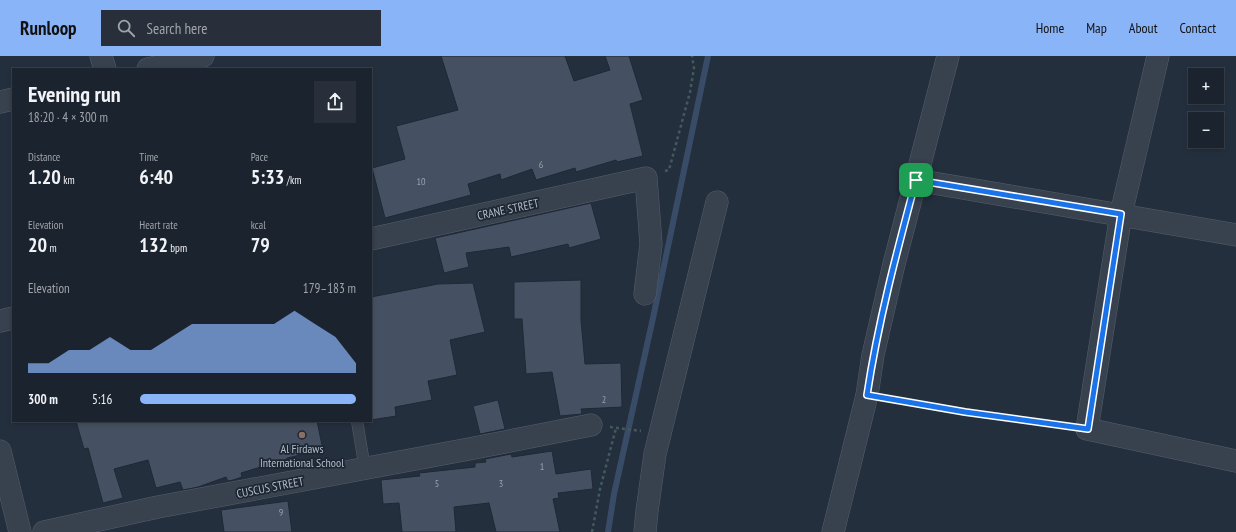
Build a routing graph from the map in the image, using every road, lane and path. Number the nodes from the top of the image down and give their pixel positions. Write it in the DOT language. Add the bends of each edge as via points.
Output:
graph roads {
  1 [pos="101,56"];
  2 [pos="203,56"];
  3 [pos="692,56"];
  4 [pos="948,56"];
  5 [pos="1158,56"];
  6 [pos="105,68"];
  7 [pos="152,68"];
  8 [pos="12,99"];
  9 [pos="0,102"];
  10 [pos="646,178"];
  11 [pos="916,180"];
  12 [pos="717,202"];
  13 [pos="1121,214"];
  14 [pos="1236,234"];
  15 [pos="372,239"];
  16 [pos="645,294"];
  17 [pos="12,318"];
  18 [pos="0,321"];
  19 [pos="867,395"];
  20 [pos="357,422"];
  21 [pos="592,425"];
  22 [pos="1088,429"];
  23 [pos="641,431"];
  24 [pos="0,451"];
  25 [pos="1236,461"];
  26 [pos="366,469"];
  27 [pos="20,532"];
  28 [pos="44,532"];
  29 [pos="592,532"];
  30 [pos="645,532"];
  31 [pos="833,532"];
  1 -- 6 [label="street"];
  2 -- 7 [label="street"];
  3 -- 10 [label="path" via="694,68 690,92 669,170"];
  4 -- 11 [label="street"];
  5 -- 13 [label="street"];
  8 -- 9 [label="street"];
  10 -- 15 [label="street, CRANE STREET"];
  10 -- 16 [label="street" via="651,244"];
  11 -- 13 [label="street"];
  11 -- 19 [label="street" via="873,355"];
  12 -- 30 [label="street" via="656,454"];
  13 -- 14 [label="street"];
  13 -- 22 [label="street"];
  17 -- 18 [label="street"];
  19 -- 22 [label="path"];
  19 -- 31 [label="street"];
  20 -- 26 [label="lane"];
  21 -- 26 [label="street, CUSCUS STREET"];
  22 -- 25 [label="street"];
  23 -- 29 [label="path" via="616,428"];
  24 -- 27 [label="street"];
  26 -- 28 [label="street, CUSCUS STREET" via="158,507"];
}
